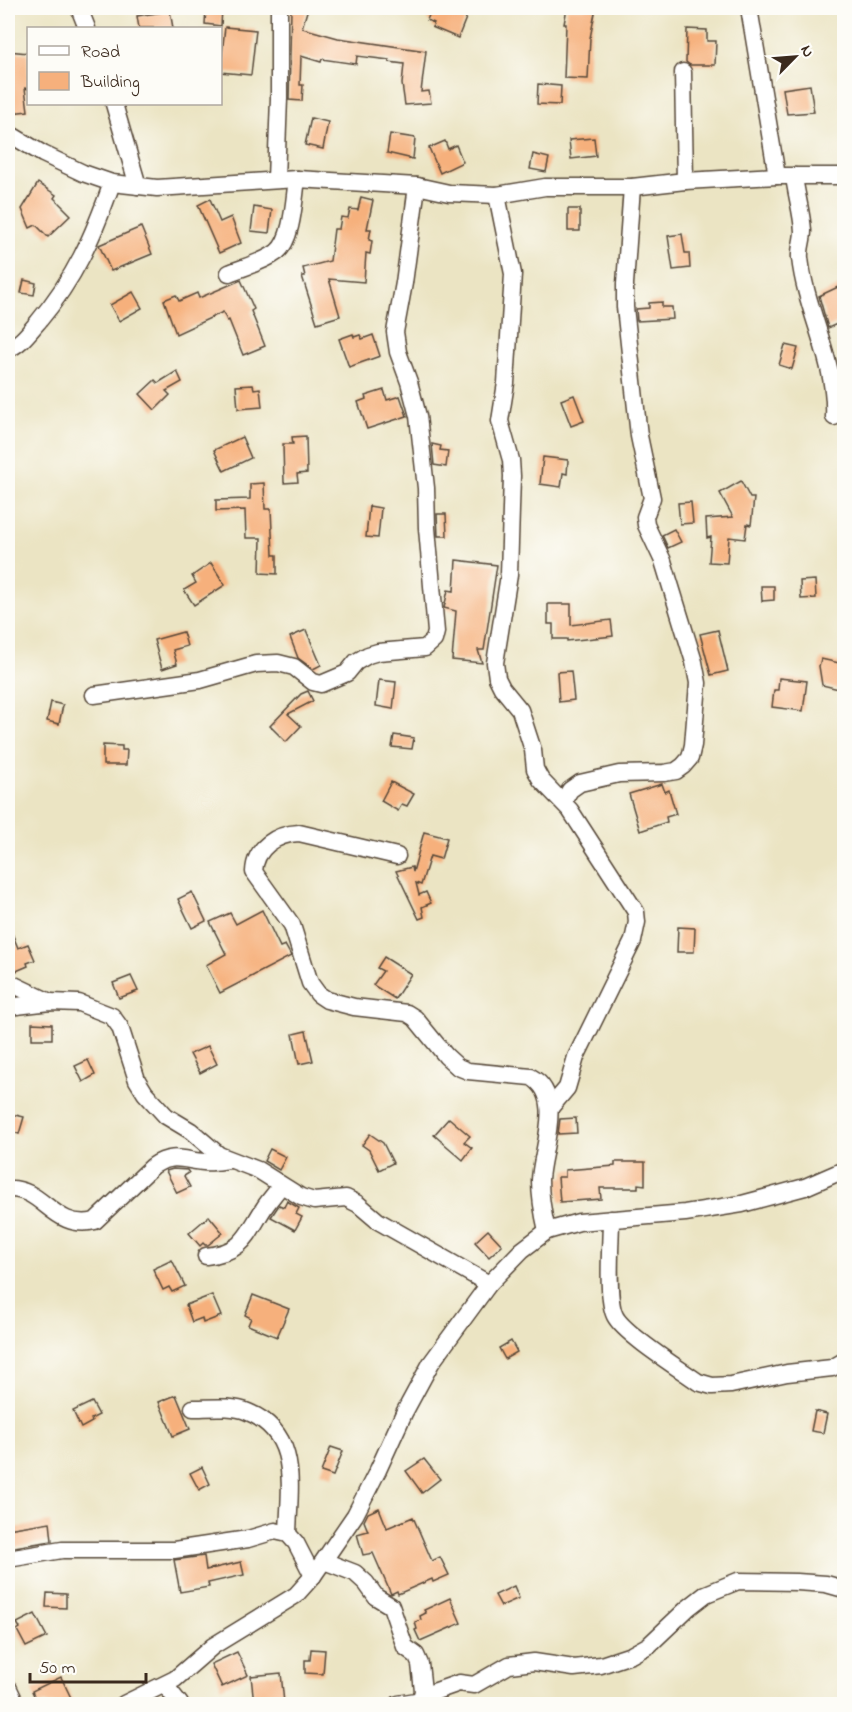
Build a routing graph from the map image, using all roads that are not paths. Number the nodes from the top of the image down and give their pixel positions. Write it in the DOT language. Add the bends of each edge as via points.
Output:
graph roads {
  1 [pos="79,8"];
  2 [pos="279,8"];
  3 [pos="749,8"];
  4 [pos="87,27"];
  5 [pos="683,72"];
  6 [pos="114,105"];
  7 [pos="8,133"];
  8 [pos="777,176"];
  9 [pos="794,176"];
  10 [pos="844,176"];
  11 [pos="276,179"];
  12 [pos="297,179"];
  13 [pos="685,181"];
  14 [pos="112,183"];
  15 [pos="138,186"];
  16 [pos="417,186"];
  17 [pos="633,188"];
  18 [pos="497,195"];
  19 [pos="229,273"];
  20 [pos="8,349"];
  21 [pos="834,417"];
  22 [pos="94,694"];
  23 [pos="562,802"];
  24 [pos="397,856"];
  25 [pos="8,982"];
  26 [pos="50,1002"];
  27 [pos="8,1007"];
  28 [pos="550,1108"];
  29 [pos="229,1160"];
  30 [pos="844,1170"];
  31 [pos="281,1185"];
  32 [pos="8,1188"];
  33 [pos="611,1219"];
  34 [pos="547,1231"];
  35 [pos="206,1256"];
  36 [pos="489,1284"];
  37 [pos="844,1361"];
  38 [pos="193,1408"];
  39 [pos="288,1534"];
  40 [pos="8,1558"];
  41 [pos="324,1561"];
  42 [pos="313,1576"];
  43 [pos="844,1589"];
  44 [pos="165,1685"];
  45 [pos="8,1687"];
  46 [pos="421,1700"];
  47 [pos="16,1704"];
  48 [pos="124,1704"];
  49 [pos="180,1704"];
  50 [pos="398,1704"];
  1 -- 4 [label="street"];
  2 -- 11 [label="street"];
  3 -- 8 [label="street"];
  5 -- 13 [label="street"];
  6 -- 15 [label="street"];
  7 -- 14 [label="street" via="43,154"];
  8 -- 9 [label="street"];
  8 -- 13 [label="street"];
  9 -- 10 [label="street"];
  9 -- 21 [label="street" via="803,230 800,258 813,318 833,380"];
  11 -- 12 [label="street"];
  11 -- 15 [label="street"];
  12 -- 16 [label="street"];
  12 -- 19 [label="street" via="288,231 278,251"];
  13 -- 17 [label="street"];
  14 -- 15 [label="street"];
  14 -- 20 [label="street" via="89,245 67,285 25,338"];
  16 -- 18 [label="street" via="449,193"];
  16 -- 22 [label="street" via="395,332 418,416 434,640 425,648 368,655 347,674 321,684 294,667 278,663 256,664 200,680"];
  17 -- 18 [label="street" via="545,188"];
  17 -- 23 [label="street" via="625,307 639,436 652,498 645,525 663,561 694,662 698,683 693,745 690,758 676,771 619,774 580,783"];
  18 -- 23 [label="street" via="514,285 500,421 511,460 510,549 495,663 502,688 520,710 535,769"];
  23 -- 28 [label="street" via="626,894 637,922 633,941 576,1057 567,1088"];
  24 -- 28 [label="street" via="286,833 265,846 254,861 254,872 292,926 310,983 318,994 354,1007 407,1013 458,1067 481,1074 531,1077 542,1087"];
  25 -- 26 [label="street"];
  26 -- 27 [label="street"];
  26 -- 29 [label="street" via="79,1003 112,1016 120,1027 137,1080 150,1099 166,1116"];
  28 -- 34 [label="street" via="540,1180"];
  29 -- 31 [label="street" via="258,1170"];
  29 -- 32 [label="street" via="207,1163 163,1159 95,1221 85,1223 53,1213 26,1192"];
  30 -- 33 [label="street" via="742,1204"];
  31 -- 35 [label="street" via="244,1241 228,1252"];
  31 -- 36 [label="street" via="314,1201 346,1198 378,1221"];
  33 -- 34 [label="street" via="568,1224"];
  33 -- 37 [label="street" via="611,1300 615,1316 627,1330 698,1382 731,1385 786,1372 832,1368"];
  34 -- 36 [label="street"];
  36 -- 41 [label="street" via="431,1363 356,1515"];
  38 -- 39 [label="street" via="247,1411 267,1423 281,1440 289,1466"];
  39 -- 40 [label="street" via="275,1531 174,1550 62,1550"];
  39 -- 42 [label="street"];
  41 -- 42 [label="street"];
  41 -- 46 [label="street" via="355,1573 376,1597 391,1606 405,1647 420,1664"];
  42 -- 44 [label="street" via="296,1595 213,1646"];
  43 -- 46 [label="street" via="826,1584 738,1581 706,1594 649,1646 631,1655 601,1665 574,1668 534,1662 510,1665 474,1684 459,1683"];
  44 -- 48 [label="street"];
  44 -- 49 [label="street"];
  45 -- 47 [label="street"];
  46 -- 50 [label="street"];
}
